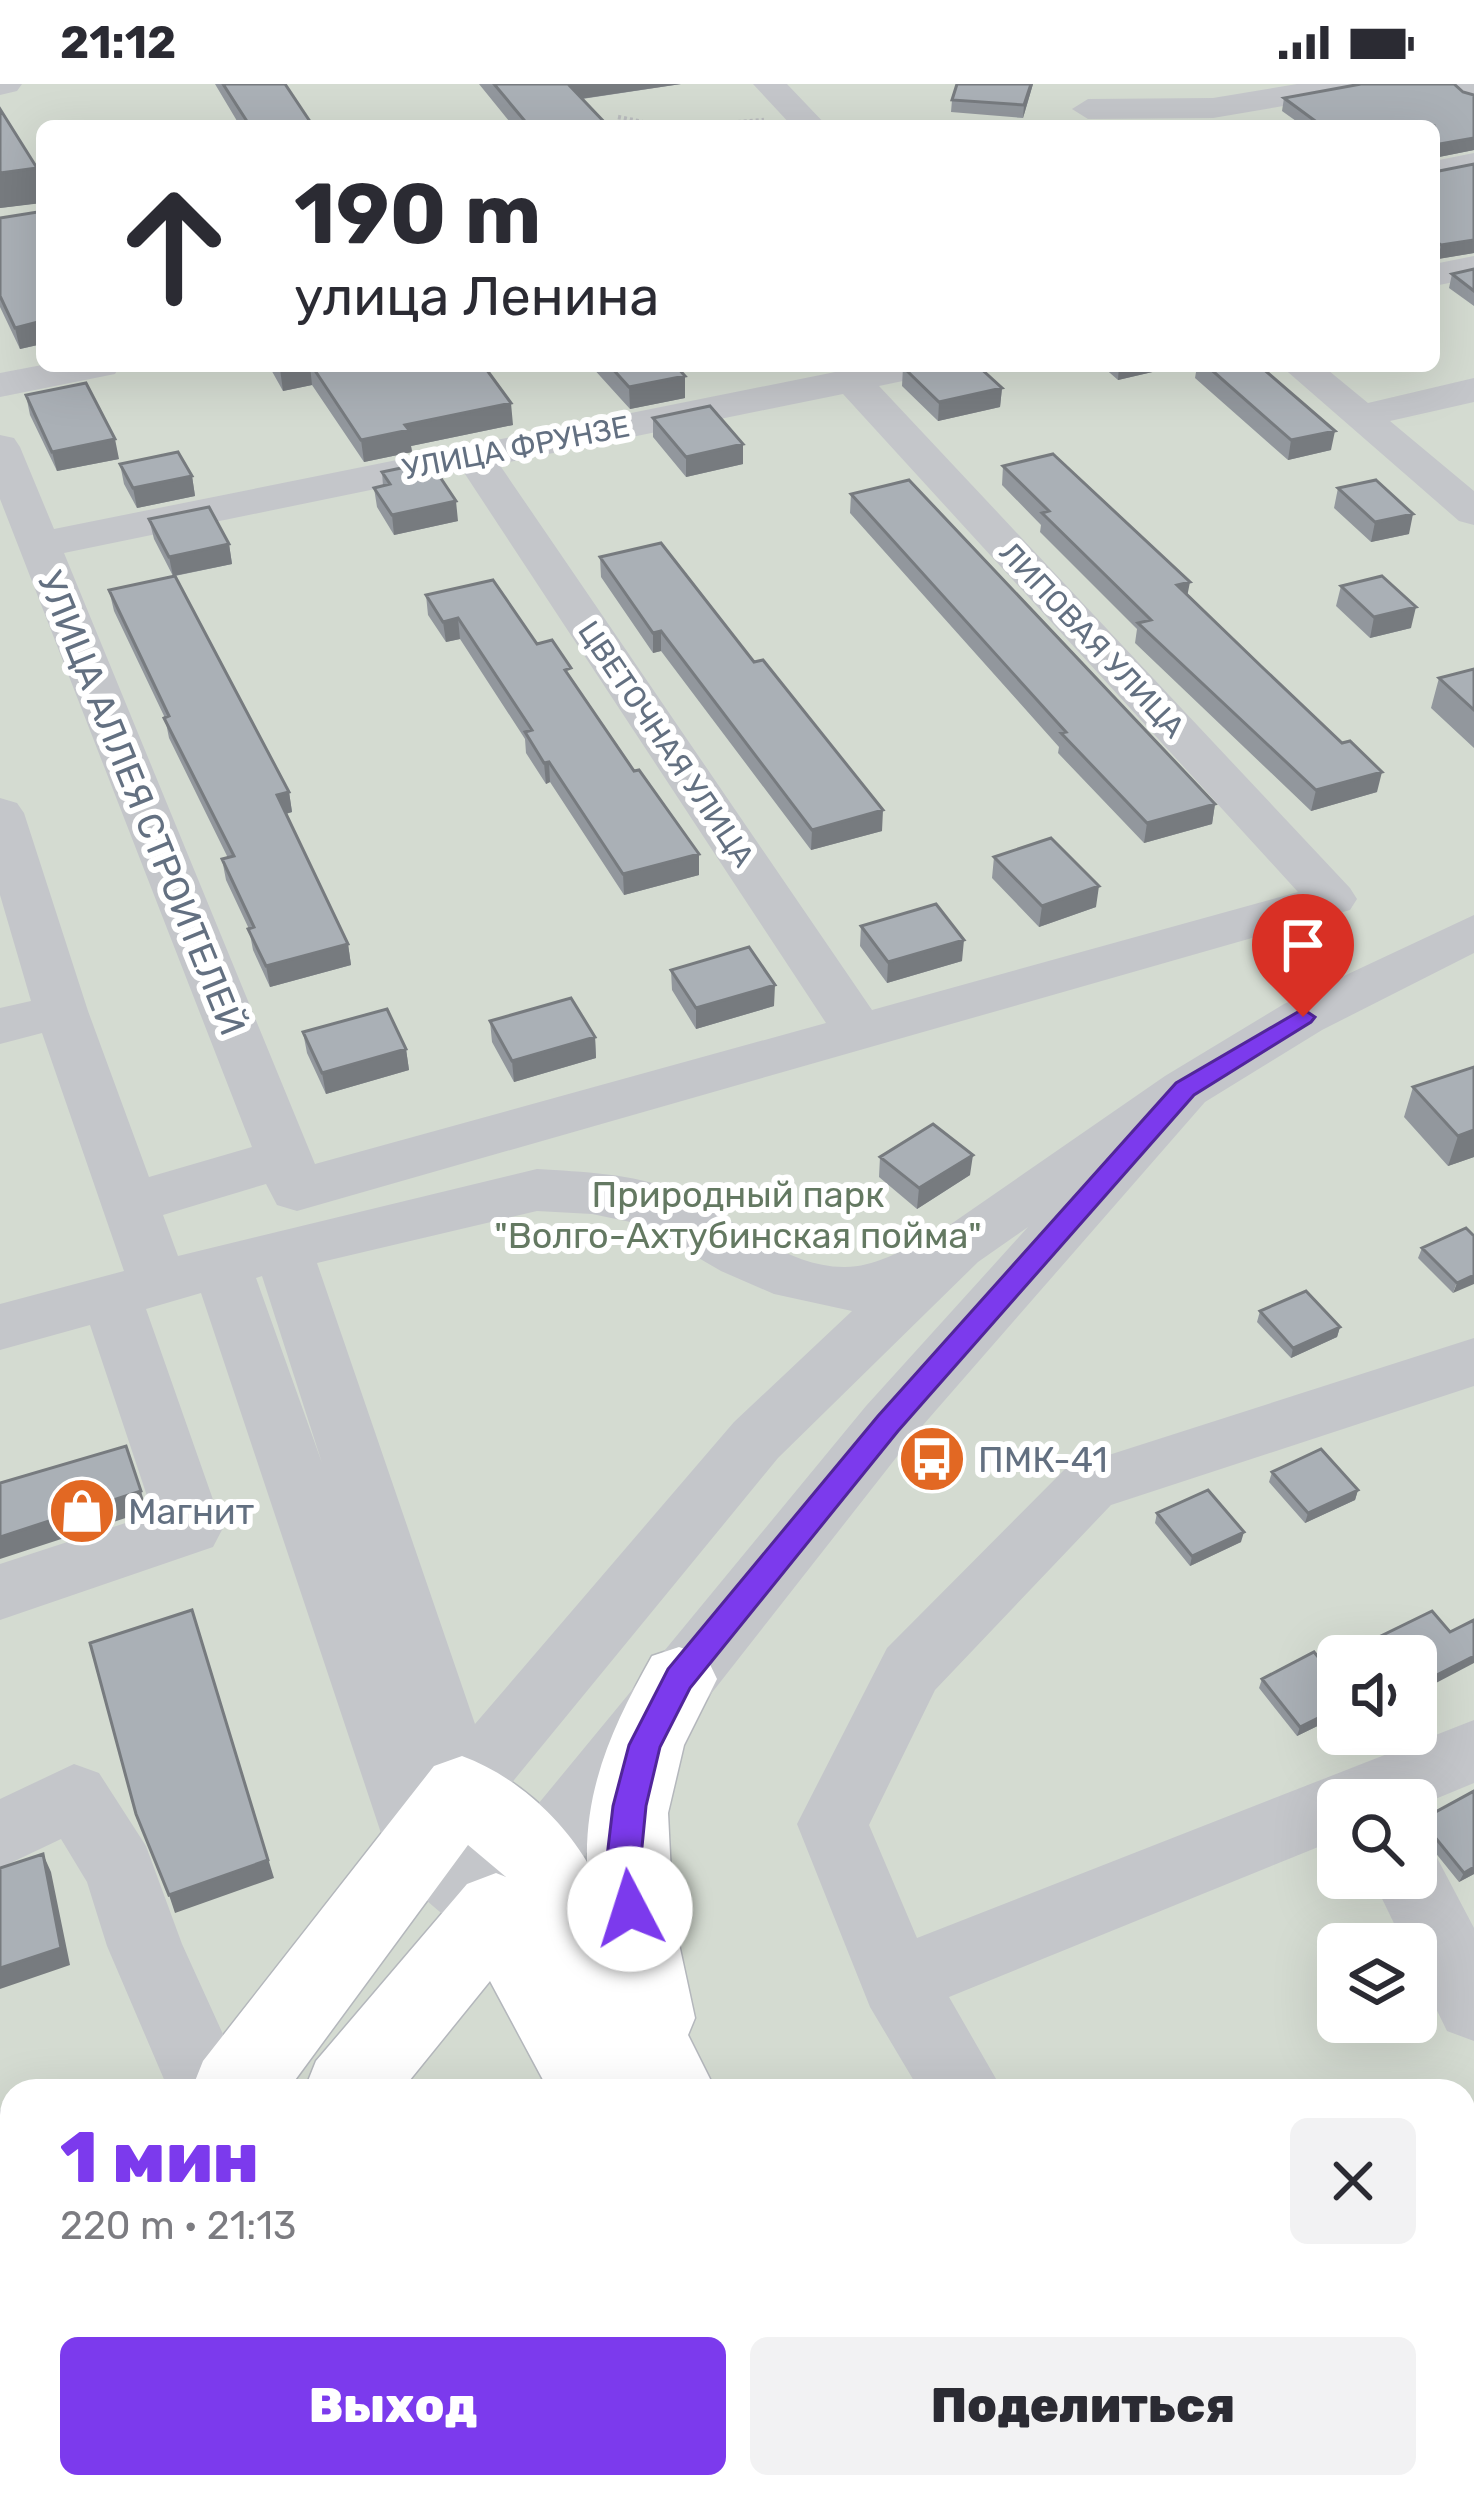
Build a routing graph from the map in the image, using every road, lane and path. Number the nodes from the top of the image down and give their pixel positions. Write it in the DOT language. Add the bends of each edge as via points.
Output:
graph roads {
  1 [pos="769,84"];
  2 [pos="1354,84"];
  3 [pos="1459,84"];
  4 [pos="1474,94"];
  5 [pos="1091,106"];
  6 [pos="618,117"];
  7 [pos="632,120"];
  8 [pos="805,120"];
  9 [pos="1474,163"];
  10 [pos="1440,170"];
  11 [pos="1474,267"];
  12 [pos="1440,274"];
  13 [pos="69,372"];
  14 [pos="892,372"];
  15 [pos="1307,372"];
  16 [pos="852,380"];
  17 [pos="0,385"];
  18 [pos="1474,390"];
  19 [pos="1361,416"];
  20 [pos="0,447"];
  21 [pos="474,457"];
  22 [pos="1474,512"];
  23 [pos="39,545"];
  24 [pos="0,813"];
  25 [pos="1474,932"];
  26 [pos="61,1011"];
  27 [pos="0,1026"];
  28 [pos="859,1032"];
  29 [pos="1185,1089"];
  30 [pos="284,1158"];
  31 [pos="129,1204"];
  32 [pos="957,1247"];
  33 [pos="252,1257"];
  34 [pos="135,1290"];
  35 [pos="0,1328"];
  36 [pos="1474,1362"];
  37 [pos="0,1592"];
  38 [pos="679,1679"];
  39 [pos="1474,1751"];
  40 [pos="1407,1779"];
  41 [pos="1317,1816"];
  42 [pos="442,1818"];
  43 [pos="0,1835"];
  44 [pos="518,1884"];
  45 [pos="1420,1899"];
  46 [pos="897,1982"];
  47 [pos="1474,2005"];
  48 [pos="202,2079"];
  49 [pos="215,2079"];
  50 [pos="357,2079"];
  51 [pos="640,2079"];
  52 [pos="644,2079"];
  53 [pos="957,2079"];
  1 -- 8 [label="street"];
  2 -- 5 [label="street" via="1213,108"];
  3 -- 4 [label="street"];
  6 -- 7 [label="path"];
  9 -- 10 [label="street"];
  11 -- 12 [label="street"];
  13 -- 17 [label="street"];
  14 -- 16 [label="street, УЛИЦА ФРУНЗЕ"];
  15 -- 19 [label="street"];
  16 -- 21 [label="street, УЛИЦА ФРУНЗЕ"];
  16 -- 28 [label="street, ЛИПОВАЯ УЛИЦА" via="1331,899"];
  18 -- 19 [label="street"];
  19 -- 22 [label="street"];
  20 -- 23 [label="street, УЛИЦА АЛЛЕЯ СТРОИТЕЛЕЙ"];
  21 -- 23 [label="street, УЛИЦА ФРУНЗЕ"];
  21 -- 28 [label="street, ЦВЕТОЧНАЯ УЛИЦА"];
  23 -- 30 [label="street, УЛИЦА АЛЛЕЯ СТРОИТЕЛЕЙ"];
  24 -- 26 [label="street"];
  25 -- 29 [label="street" via="1303,1017"];
  26 -- 27 [label="street"];
  26 -- 31 [label="street"];
  28 -- 30 [label="street" via="296,1190"];
  29 -- 32 [label="street"];
  29 -- 38 [label="street" via="888,1424"];
  30 -- 31 [label="street"];
  31 -- 34 [label="street"];
  32 -- 33 [label="street" via="898,1281 843,1289 742,1256 656,1206 537,1190"];
  32 -- 42 [label="street" via="756,1440"];
  33 -- 34 [label="street"];
  33 -- 42 [label="street"];
  34 -- 35 [label="street"];
  34 -- 37 [label="street" via="190,1528"];
  36 -- 46 [label="street" via="1088,1487 911,1669 833,1824"];
  38 -- 44 [label="street"];
  38 -- 52 [label="main road" via="645,1745 624,1857"];
  39 -- 40 [label="street"];
  41 -- 46 [label="street"];
  42 -- 44 [label="main road"];
  42 -- 49 [label="main road"];
  43 -- 48 [label="street" via="74,1796 119,1870"];
  44 -- 50 [label="main road"];
  44 -- 51 [label="main road"];
  45 -- 47 [label="street"];
  46 -- 53 [label="street"];
}
